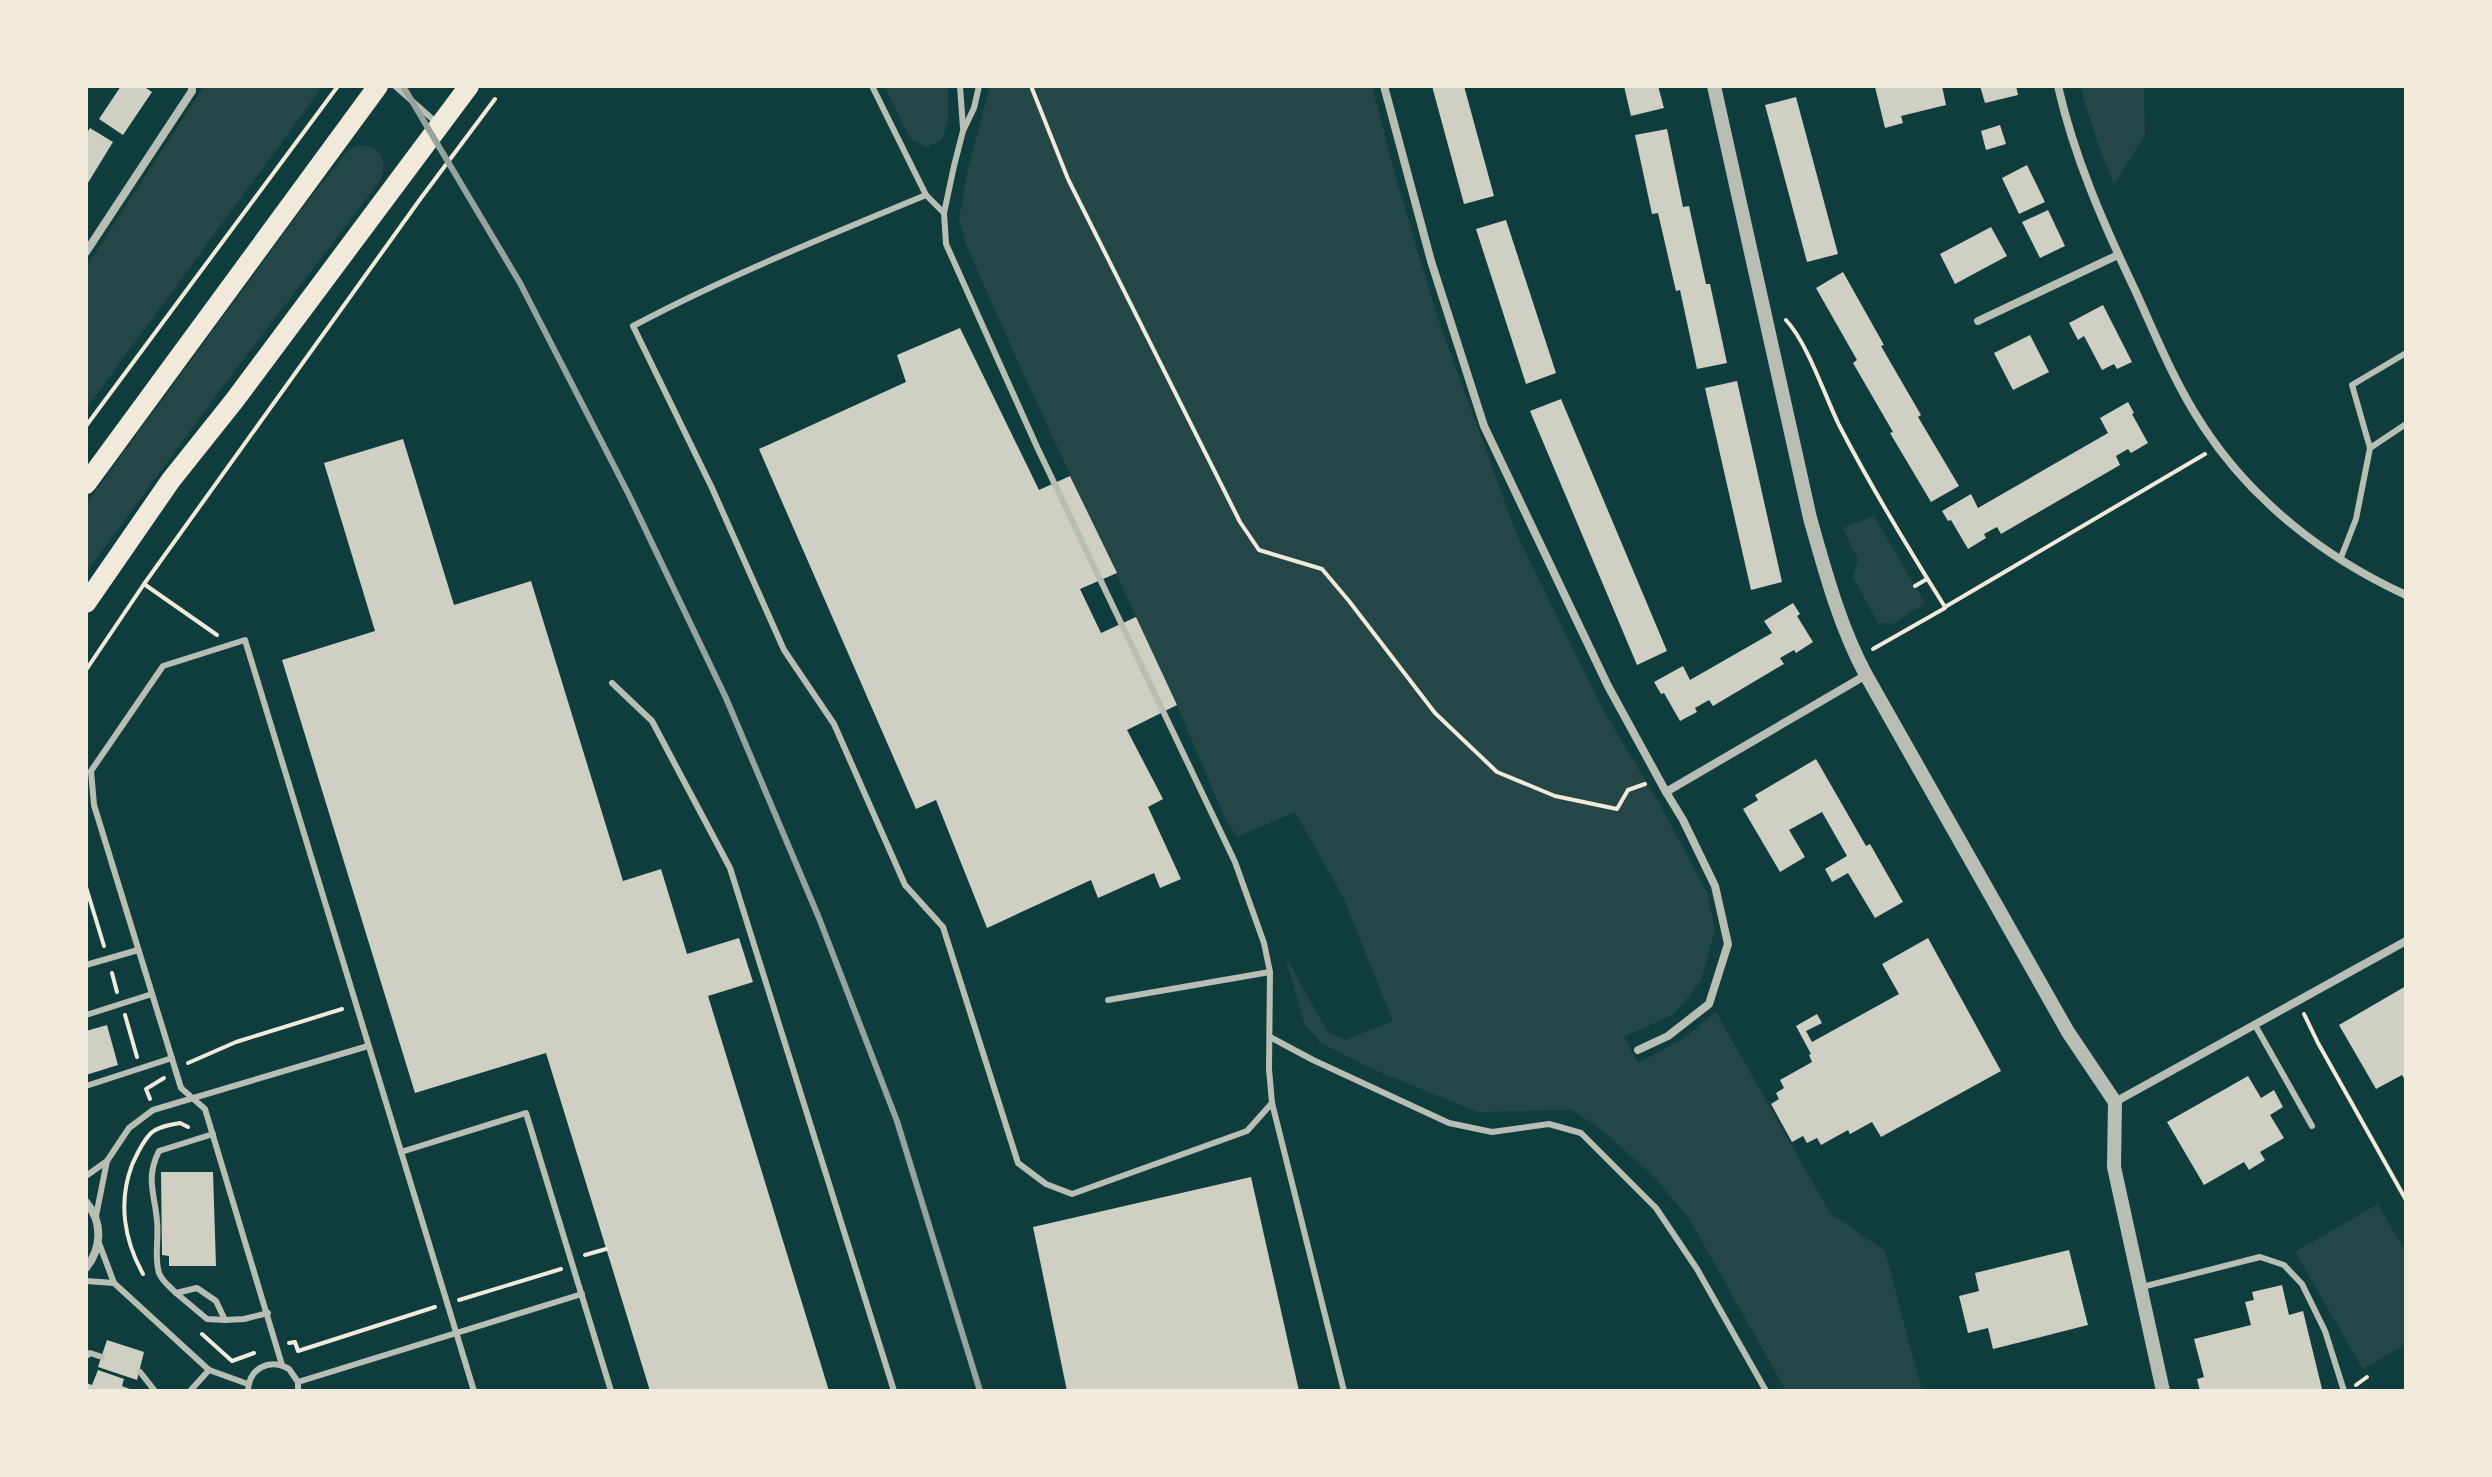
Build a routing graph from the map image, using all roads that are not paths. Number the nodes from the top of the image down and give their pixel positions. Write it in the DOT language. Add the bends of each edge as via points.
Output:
graph roads {
  1 [pos="192,86"];
  2 [pos="378,86"];
  3 [pos="395,86"];
  4 [pos="469,86"];
  5 [pos="872,86"];
  6 [pos="960,86"];
  7 [pos="979,86"];
  8 [pos="1384,86"];
  9 [pos="1714,86"];
  10 [pos="2058,86"];
  11 [pos="440,125"];
  12 [pos="963,131"];
  13 [pos="926,195"];
  14 [pos="944,213"];
  15 [pos="86,252"];
  16 [pos="2118,255"];
  17 [pos="1978,321"];
  18 [pos="2406,353"];
  19 [pos="2406,424"];
  20 [pos="2370,448"];
  21 [pos="86,484"];
  22 [pos="2340,560"];
  23 [pos="2406,595"];
  24 [pos="86,603"];
  25 [pos="1866,675"];
  26 [pos="612,683"];
  27 [pos="1666,792"];
  28 [pos="94,805"];
  29 [pos="86,807"];
  30 [pos="2406,941"];
  31 [pos="138,950"];
  32 [pos="86,965"];
  33 [pos="1270,972"];
  34 [pos="152,994"];
  35 [pos="1108,1000"];
  36 [pos="86,1015"];
  37 [pos="2255,1025"];
  38 [pos="1270,1037"];
  39 [pos="368,1046"];
  40 [pos="1638,1050"];
  41 [pos="172,1058"];
  42 [pos="86,1086"];
  43 [pos="192,1098"];
  44 [pos="2115,1102"];
  45 [pos="1272,1103"];
  46 [pos="2312,1126"];
  47 [pos="213,1134"];
  48 [pos="401,1152"];
  49 [pos="107,1161"];
  50 [pos="86,1176"];
  51 [pos="86,1202"];
  52 [pos="96,1217"];
  53 [pos="99,1243"];
  54 [pos="86,1268"];
  55 [pos="86,1281"];
  56 [pos="114,1283"];
  57 [pos="2140,1288"];
  58 [pos="176,1293"];
  59 [pos="582,1294"];
  60 [pos="268,1313"];
  61 [pos="225,1320"];
  62 [pos="457,1333"];
  63 [pos="86,1356"];
  64 [pos="102,1357"];
  65 [pos="282,1365"];
  66 [pos="209,1370"];
  67 [pos="140,1372"];
  68 [pos="298,1382"];
  69 [pos="248,1388"];
  70 [pos="194,1390"];
  71 [pos="155,1391"];
  72 [pos="298,1391"];
  73 [pos="474,1391"];
  74 [pos="611,1391"];
  75 [pos="894,1391"];
  76 [pos="1344,1391"];
  77 [pos="1766,1391"];
  78 [pos="2163,1391"];
  79 [pos="2344,1391"];
  1 -- 15 [label="street"];
  2 -- 21 [label="main road"];
  3 -- 11 [label="lane"];
  4 -- 11 [label="main road"];
  5 -- 13 [label="lane"];
  6 -- 12 [label="lane"];
  7 -- 12 [label="lane"];
  8 -- 27 [label="street" via="1431,261 1484,426 1608,686"];
  9 -- 25 [label="street" via="1810,518"];
  10 -- 16 [label="street"];
  11 -- 24 [label="main road" via="171,480"];
  12 -- 14 [label="lane"];
  13 -- 14 [label="lane"];
  13 -- 45 [label="lane" via="633,326 784,650 834,724 905,885 943,927 1018,1163 1046,1184 1072,1194 1247,1131"];
  14 -- 33 [label="lane" via="946,244 1037,447 1235,862"];
  16 -- 17 [label="street"];
  16 -- 22 [label="street" via="2187,399 2217,446 2259,495"];
  18 -- 20 [label="lane" via="2352,385"];
  19 -- 20 [label="lane"];
  20 -- 22 [label="lane" via="2356,519"];
  22 -- 23 [label="street"];
  25 -- 27 [label="street"];
  25 -- 44 [label="street" via="2068,1032"];
  26 -- 75 [label="lane" via="652,721 730,868"];
  27 -- 40 [label="street" via="1715,886 1728,944 1709,1004 1668,1036"];
  28 -- 29 [label="lane"];
  28 -- 31 [label="lane"];
  28 -- 39 [label="lane" via="91,771 163,666 245,640"];
  30 -- 37 [label="street"];
  31 -- 32 [label="lane"];
  31 -- 34 [label="lane"];
  33 -- 35 [label="lane"];
  33 -- 38 [label="lane"];
  34 -- 36 [label="lane"];
  34 -- 41 [label="lane"];
  37 -- 44 [label="street"];
  37 -- 46 [label="lane"];
  38 -- 45 [label="lane"];
  38 -- 77 [label="lane" via="1449,1123 1492,1132 1549,1124 1581,1133 1656,1208"];
  39 -- 43 [label="lane"];
  39 -- 48 [label="lane"];
  41 -- 42 [label="lane"];
  41 -- 43 [label="lane" via="181,1088"];
  43 -- 47 [label="lane" via="205,1109"];
  43 -- 49 [label="lane" via="153,1110 129,1128"];
  44 -- 57 [label="street" via="2114,1167"];
  45 -- 76 [label="lane"];
  47 -- 58 [label="lane" via="159,1151 156,1158 150,1187 157,1220 157,1265"];
  47 -- 60 [label="lane"];
  48 -- 59 [label="lane" via="526,1113"];
  48 -- 62 [label="lane"];
  49 -- 50 [label="lane"];
  49 -- 52 [label="lane"];
  51 -- 52 [label="street"];
  52 -- 53 [label="street"];
  53 -- 54 [label="street"];
  53 -- 56 [label="lane"];
  55 -- 56 [label="lane"];
  56 -- 66 [label="lane"];
  57 -- 78 [label="street"];
  57 -- 79 [label="lane" via="2260,1257 2284,1265 2308,1295"];
  58 -- 61 [label="lane" via="207,1319"];
  58 -- 61 [label="lane" via="197,1288 216,1301"];
  59 -- 62 [label="lane"];
  59 -- 74 [label="lane"];
  60 -- 61 [label="lane"];
  60 -- 65 [label="lane"];
  62 -- 68 [label="lane"];
  62 -- 73 [label="lane"];
  63 -- 64 [label="lane"];
  65 -- 68 [label="lane"];
  65 -- 69 [label="lane" via="261,1366"];
  66 -- 69 [label="lane"];
  66 -- 70 [label="lane"];
  67 -- 71 [label="lane"];
  68 -- 72 [label="lane"];
}
